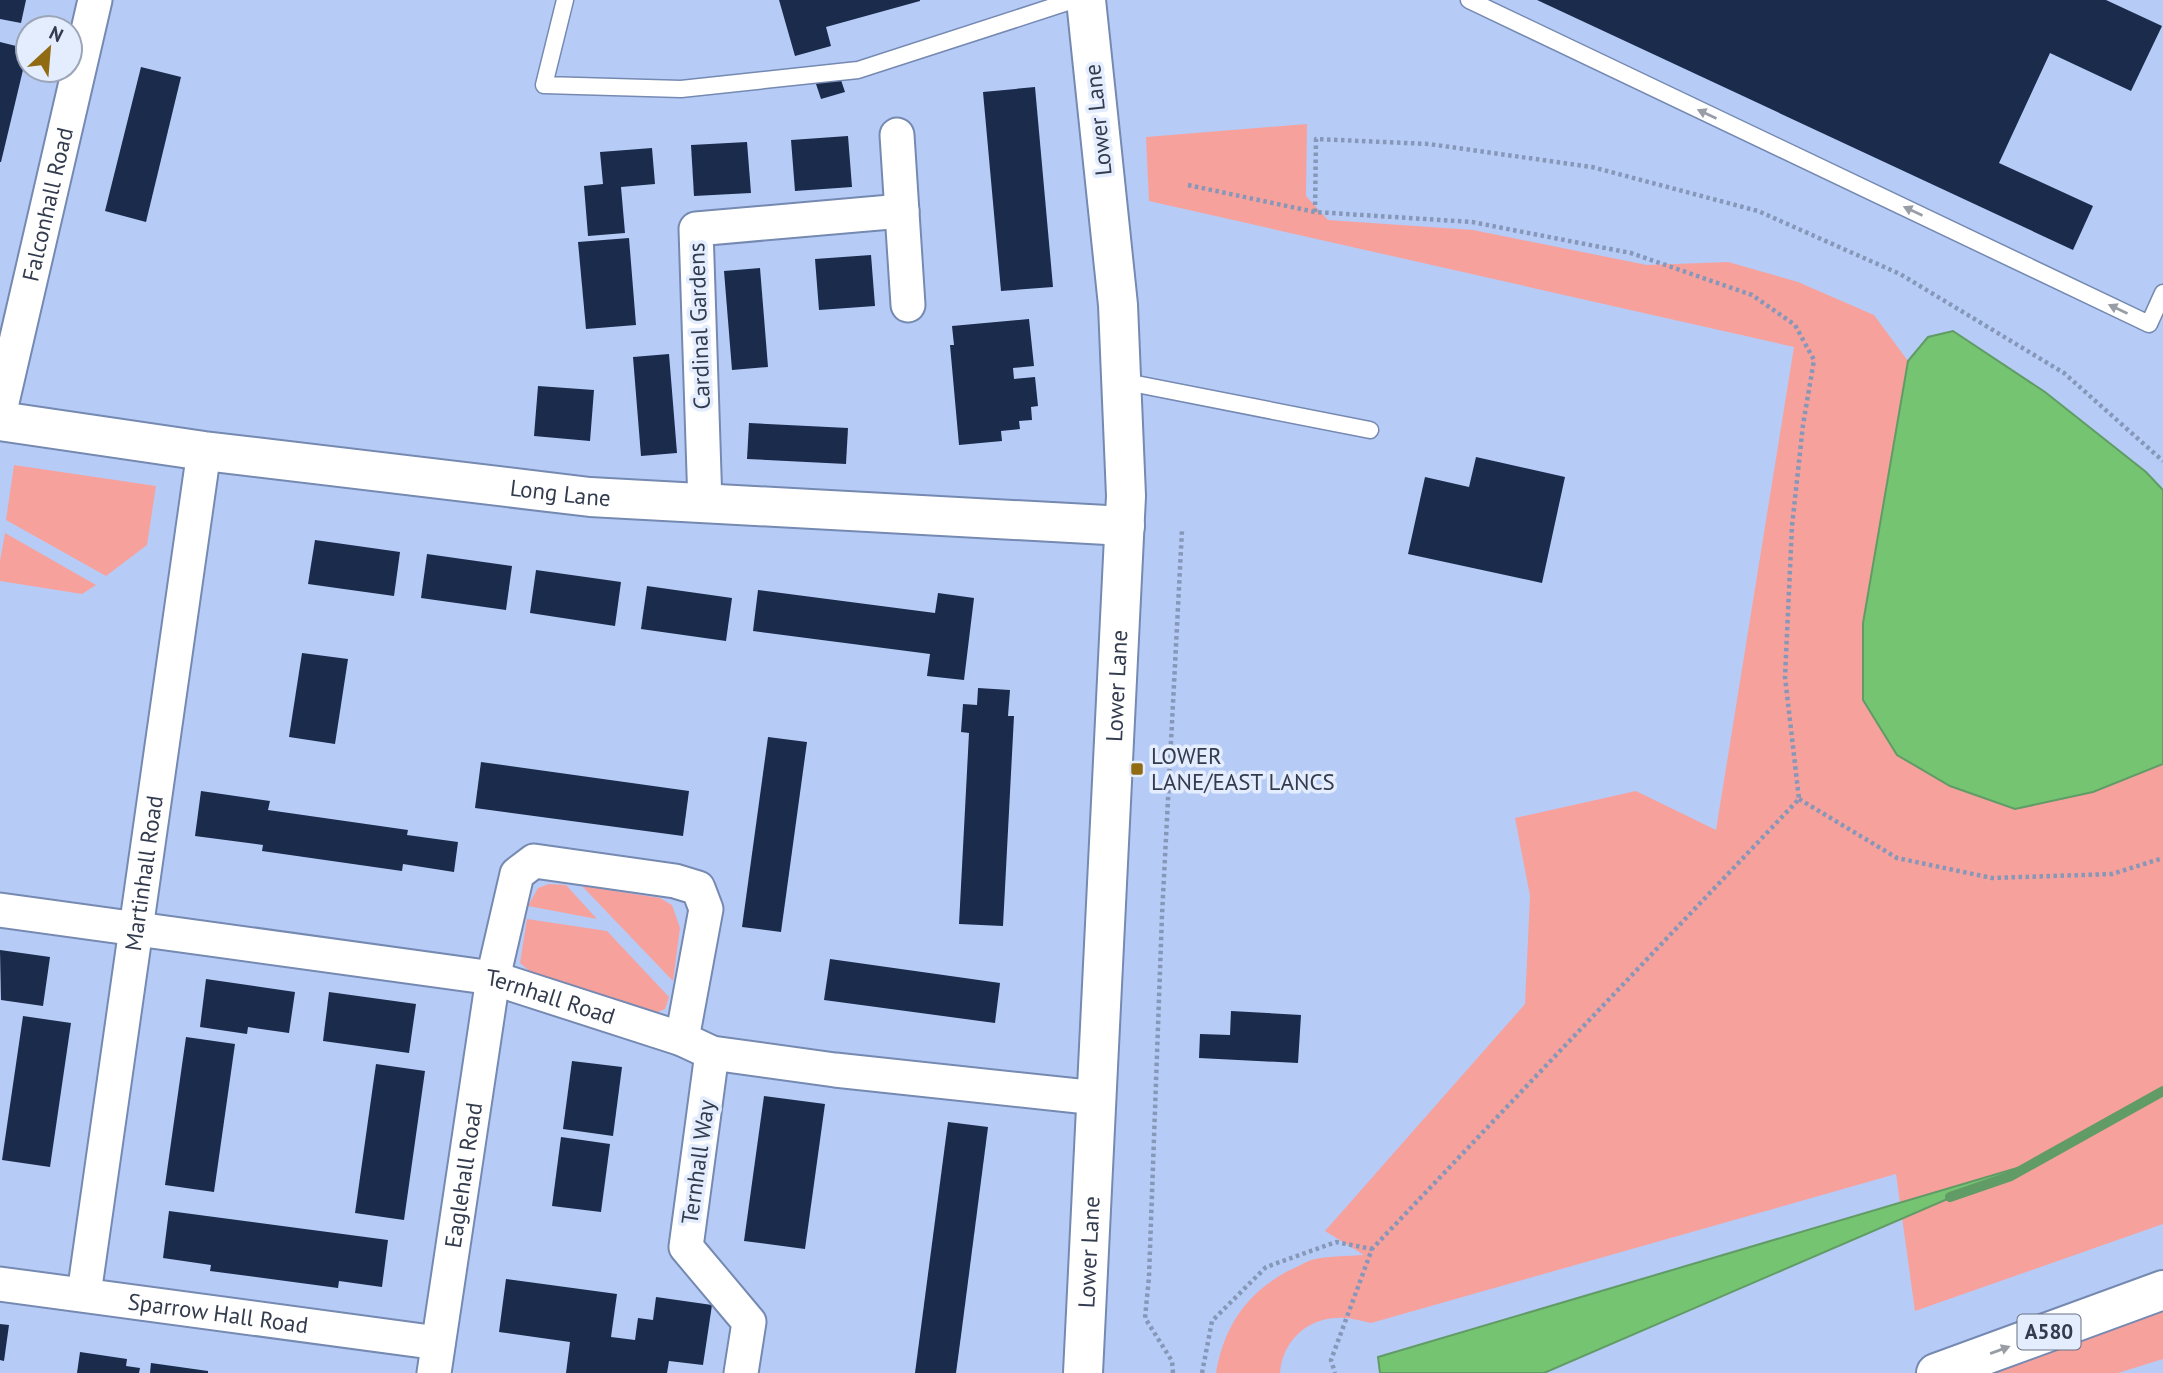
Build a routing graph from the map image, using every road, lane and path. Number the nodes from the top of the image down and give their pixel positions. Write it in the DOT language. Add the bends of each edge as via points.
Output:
graph roads {
  1 [pos="95,0"];
  2 [pos="565,0"];
  3 [pos="1074,0"];
  4 [pos="1086,0"];
  5 [pos="1469,0"];
  6 [pos="898,135"];
  7 [pos="1188,185"];
  8 [pos="902,211"];
  9 [pos="1315,212"];
  10 [pos="2163,293"];
  11 [pos="908,305"];
  12 [pos="1121,382"];
  13 [pos="0,411"];
  14 [pos="0,421"];
  15 [pos="1370,430"];
  16 [pos="204,451"];
  17 [pos="2163,461"];
  18 [pos="705,504"];
  19 [pos="1125,526"];
  20 [pos="1182,530"];
  21 [pos="1799,799"];
  22 [pos="2163,858"];
  23 [pos="0,911"];
  24 [pos="136,930"];
  25 [pos="493,978"];
  26 [pos="682,1039"];
  27 [pos="712,1054"];
  28 [pos="1097,1098"];
  29 [pos="1373,1249"];
  30 [pos="0,1284"];
  31 [pos="2163,1290"];
  32 [pos="85,1294"];
  33 [pos="436,1358"];
  34 [pos="741,1373"];
  35 [pos="1083,1373"];
  36 [pos="1173,1373"];
  37 [pos="1202,1373"];
  38 [pos="1335,1373"];
  39 [pos="1936,1373"];
  1 -- 13 [label="street, Falconhall Road"];
  2 -- 3 [label="lane" via="544,85 681,89 858,70"];
  4 -- 12 [label="main road, Lower Lane" via="1118,305"];
  10 -- 5 [label="lane, one-way" via="2149,324"];
  6 -- 8 [label="street"];
  7 -- 9 [label="path"];
  8 -- 11 [label="street"];
  8 -- 18 [label="street, Cardinal Gardens" via="696,229"];
  9 -- 17 [label="path" via="1315,139 1429,144 1592,167 1758,211 1900,274 2064,373"];
  9 -- 21 [label="path" via="1472,222 1631,253 1752,295 1795,325 1814,360 1793,526 1785,677"];
  12 -- 15 [label="lane"];
  12 -- 19 [label="main road, Lower Lane"];
  14 -- 16 [label="main road, Long Lane"];
  16 -- 18 [label="main road, Long Lane" via="590,497"];
  16 -- 24 [label="street, Martinhall Road"];
  18 -- 19 [label="main road, Long Lane"];
  19 -- 28 [label="main road, Lower Lane"];
  20 -- 36 [label="path" via="1145,1318 1172,1361"];
  21 -- 22 [label="path" via="1897,858 1992,878 2112,874"];
  21 -- 29 [label="path"];
  23 -- 24 [label="street, Ternhall Road"];
  24 -- 25 [label="street, Ternhall Road"];
  24 -- 32 [label="street, Martinhall Road"];
  25 -- 26 [label="street, Ternhall Road"];
  25 -- 26 [label="street, Eaglehall Road" via="517,873 534,861 698,888 706,909"];
  25 -- 33 [label="street, Eaglehall Road"];
  26 -- 27 [label="street, Ternhall Road"];
  27 -- 28 [label="street, Ternhall Road"];
  27 -- 34 [label="street, Ternhall Way" via="686,1247 748,1322"];
  28 -- 35 [label="main road, Lower Lane"];
  29 -- 37 [label="path" via="1336,1242 1266,1267 1212,1321"];
  29 -- 38 [label="path" via="1331,1360"];
  30 -- 32 [label="street, Sparrow Hall Road"];
  39 -- 31 [label="main road, A580, one-way"];
  32 -- 33 [label="street, Sparrow Hall Road"];
}
